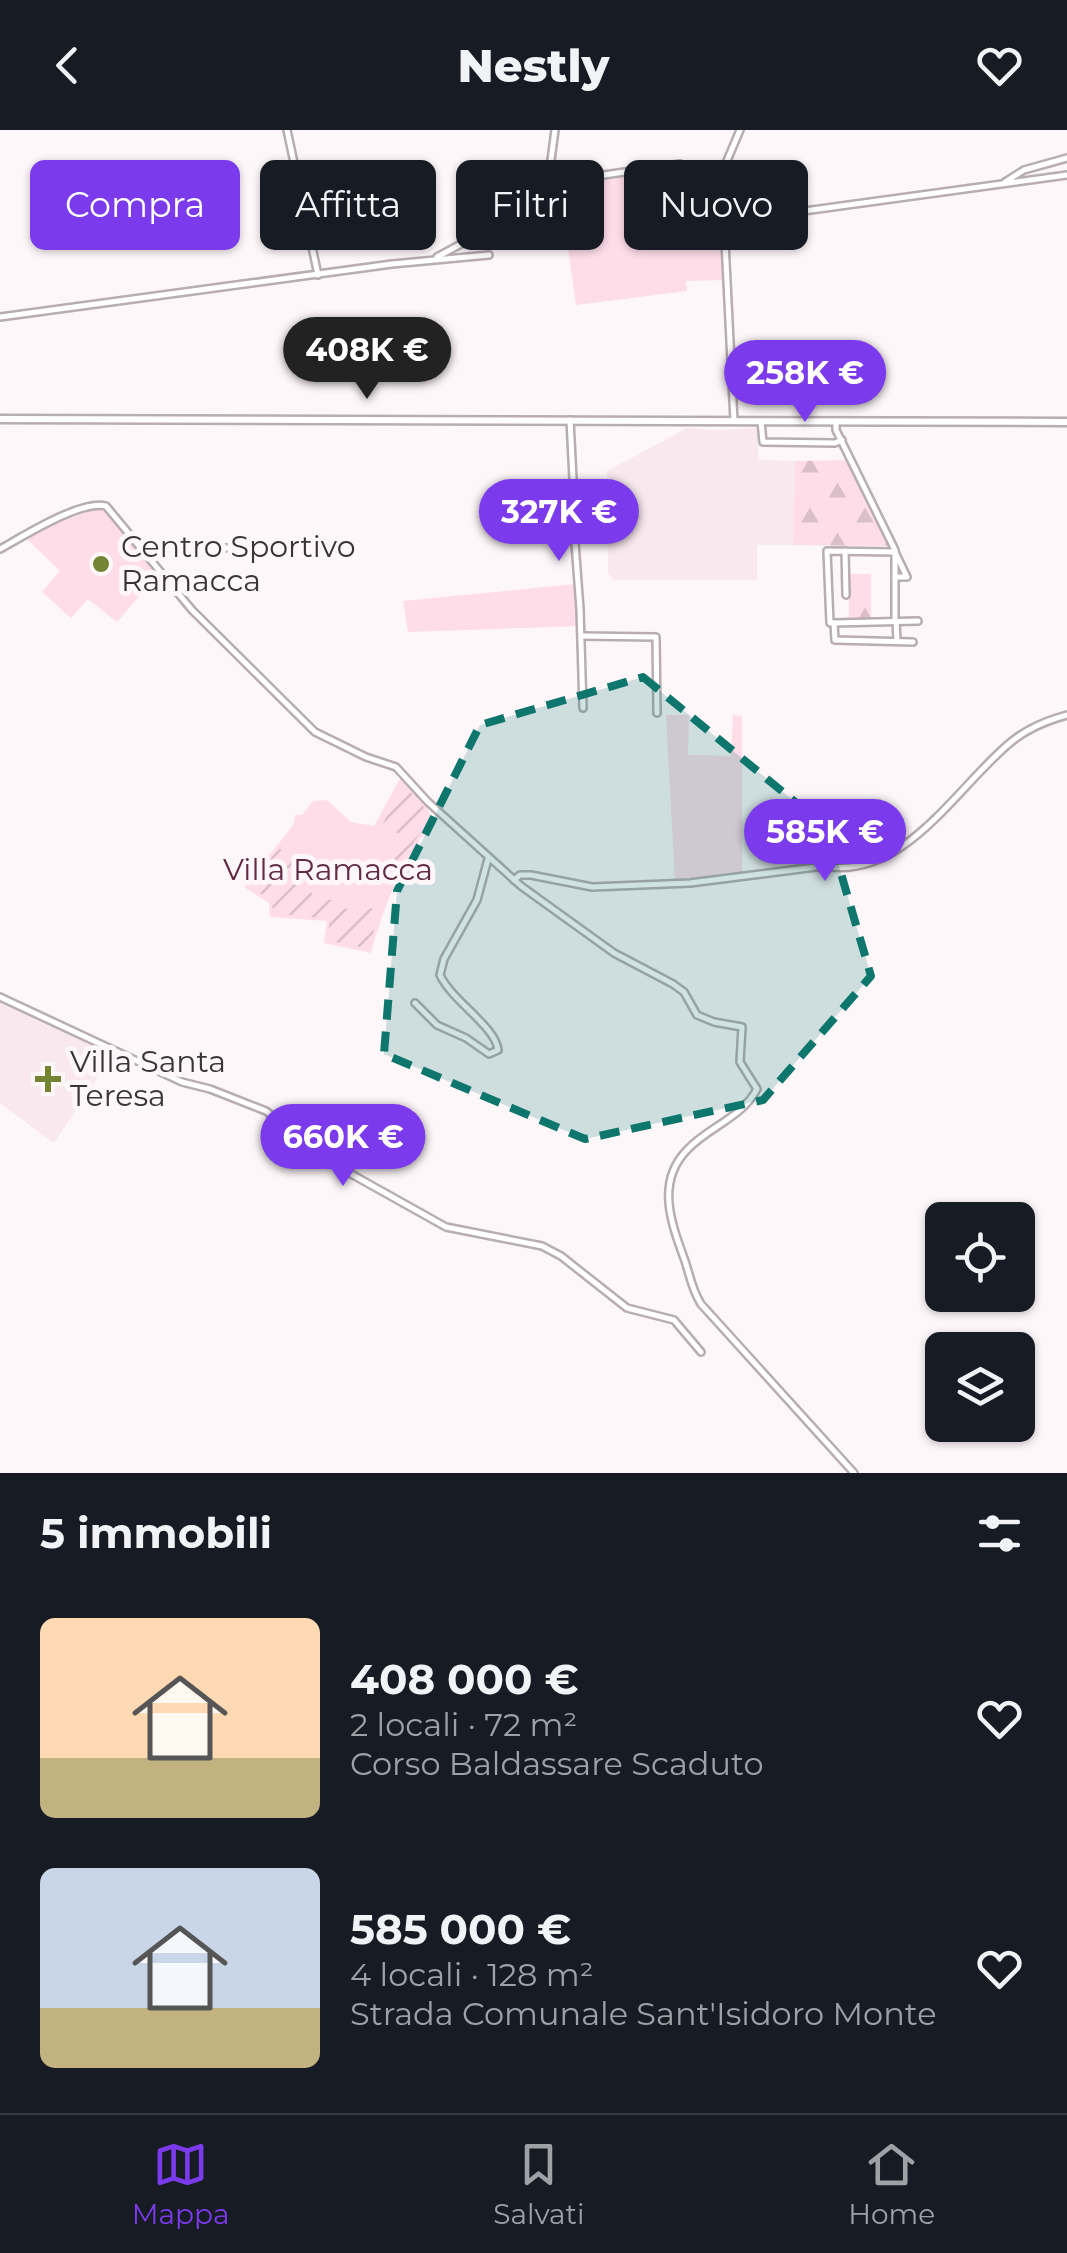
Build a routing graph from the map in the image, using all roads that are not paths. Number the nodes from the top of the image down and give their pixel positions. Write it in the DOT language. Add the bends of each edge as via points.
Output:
graph roads {
  1 [pos="288,130"];
  2 [pos="555,130"];
  3 [pos="740,130"];
  4 [pos="1067,158"];
  5 [pos="725,160"];
  6 [pos="624,172"];
  7 [pos="1067,175"];
  8 [pos="1003,184"];
  9 [pos="808,211"];
  10 [pos="456,246"];
  11 [pos="725,250"];
  12 [pos="489,255"];
  13 [pos="430,260"];
  14 [pos="318,276"];
  15 [pos="0,317"];
  16 [pos="0,419"];
  17 [pos="570,420"];
  18 [pos="734,421"];
  19 [pos="761,421"];
  20 [pos="836,421"];
  21 [pos="1067,422"];
  22 [pos="842,440"];
  23 [pos="284,548"];
  24 [pos="0,549"];
  25 [pos="845,551"];
  26 [pos="145,552"];
  27 [pos="895,552"];
  28 [pos="896,577"];
  29 [pos="846,595"];
  30 [pos="896,621"];
  31 [pos="918,621"];
  32 [pos="834,623"];
  33 [pos="581,636"];
  34 [pos="897,642"];
  35 [pos="914,642"];
  36 [pos="583,708"];
  37 [pos="657,713"];
  38 [pos="1067,715"];
  39 [pos="488,859"];
  40 [pos="514,880"];
  41 [pos="0,997"];
  42 [pos="416,1003"];
  43 [pos="701,1352"];
  44 [pos="854,1473"];
  1 -- 14 [label="street"];
  2 -- 6 [label="street" via="551,160 559,182"];
  3 -- 5 [label="street"];
  4 -- 8 [label="street" via="1024,170"];
  7 -- 8 [label="street"];
  8 -- 9 [label="street"];
  10 -- 13 [label="street"];
  11 -- 18 [label="street"];
  12 -- 13 [label="street"];
  13 -- 14 [label="street"];
  14 -- 15 [label="street"];
  16 -- 17 [label="street"];
  17 -- 18 [label="street"];
  17 -- 33 [label="street" via="581,529 575,543"];
  18 -- 19 [label="street"];
  19 -- 20 [label="street"];
  19 -- 22 [label="street" via="763,442"];
  20 -- 21 [label="street"];
  20 -- 22 [label="street"];
  22 -- 27 [label="street"];
  23 -- 26 [label="street"];
  24 -- 26 [label="street" via="51,521 102,504"];
  25 -- 27 [label="street"];
  25 -- 29 [label="street"];
  25 -- 32 [label="street" via="827,551"];
  26 -- 39 [label="street" via="192,610 315,732 396,766"];
  27 -- 28 [label="street"];
  27 -- 28 [label="street" via="907,577"];
  28 -- 30 [label="street"];
  30 -- 31 [label="street"];
  30 -- 32 [label="street"];
  30 -- 34 [label="street"];
  32 -- 34 [label="street" via="834,640"];
  33 -- 36 [label="street"];
  33 -- 37 [label="street" via="656,637"];
  34 -- 35 [label="street"];
  38 -- 40 [label="street" via="1014,739 906,842 843,870 824,866 592,887 520,875"];
  39 -- 40 [label="street"];
  39 -- 42 [label="street" via="477,900 440,975 498,1050 481,1051 437,1025"];
  40 -- 44 [label="street" via="614,953 674,984 696,1016 742,1027 740,1062 757,1089 746,1106 685,1151 667,1208 701,1304"];
  41 -- 43 [label="street" via="182,1082 266,1111 344,1170 446,1226 542,1246 628,1308 674,1320"];
}
